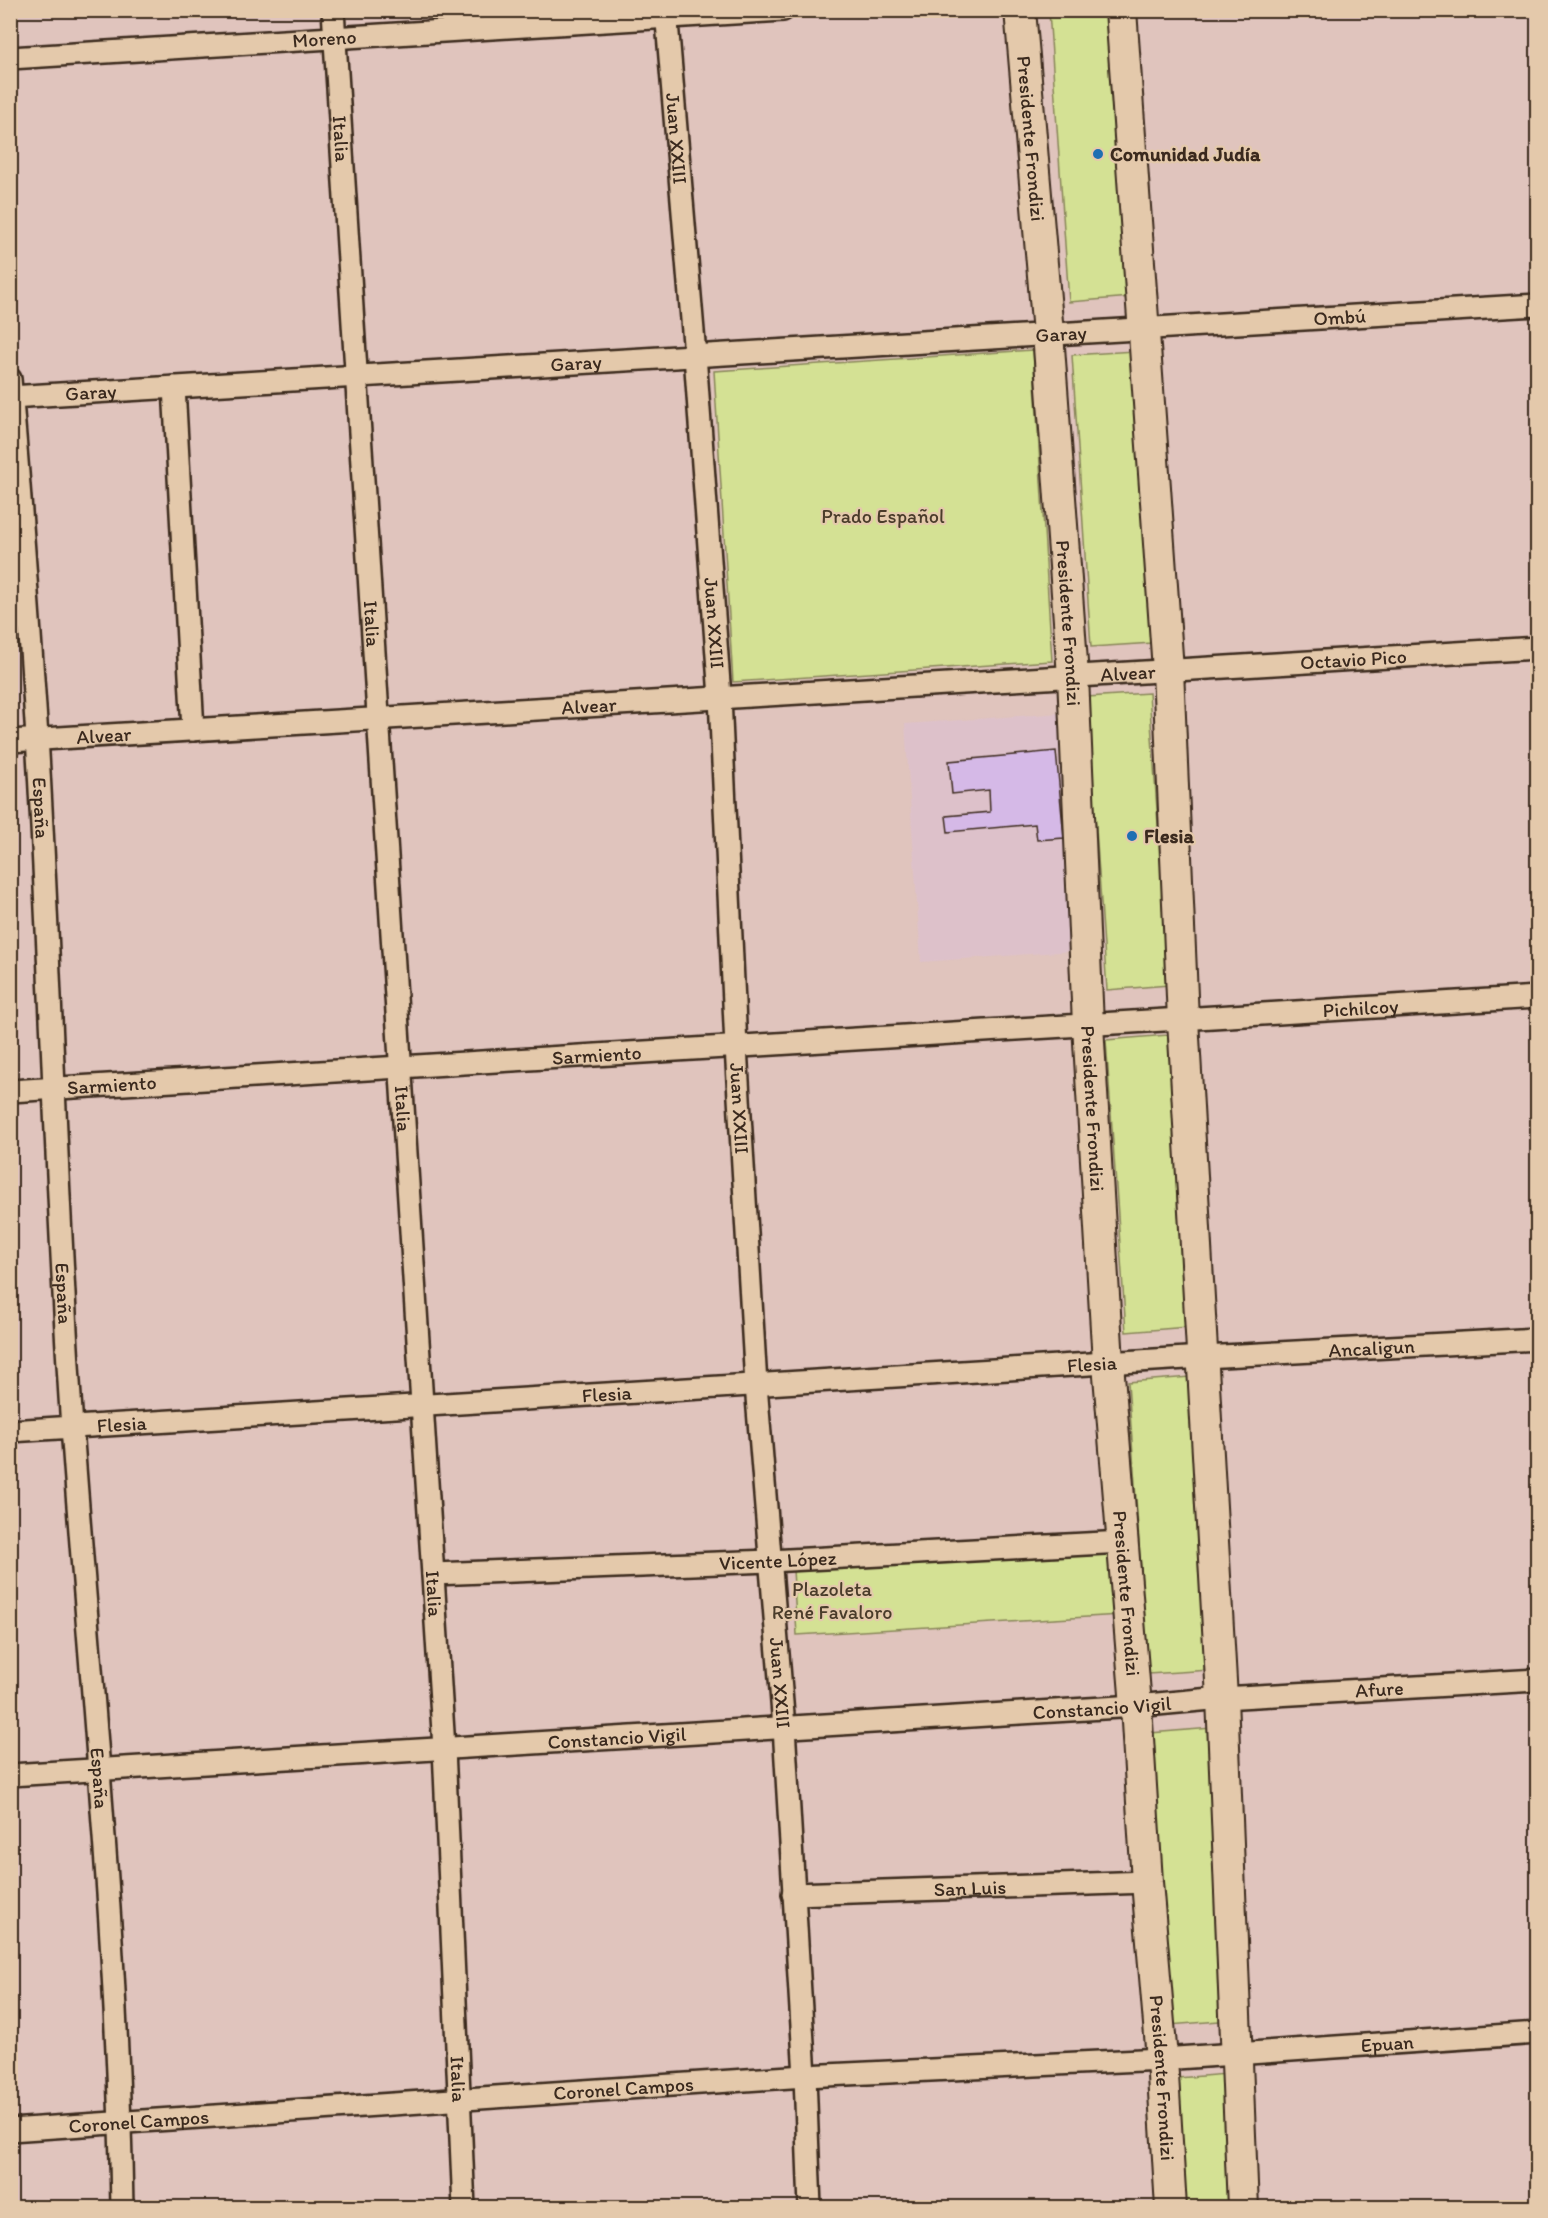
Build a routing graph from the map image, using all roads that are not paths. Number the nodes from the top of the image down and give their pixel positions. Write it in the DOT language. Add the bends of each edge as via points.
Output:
graph roads {
  1 [pos="333,10"];
  2 [pos="783,10"];
  3 [pos="1020,10"];
  4 [pos="1121,10"];
  5 [pos="666,14"];
  6 [pos="335,38"];
  7 [pos="10,58"];
  8 [pos="1538,304"];
  9 [pos="1143,328"];
  10 [pos="1048,333"];
  11 [pos="695,355"];
  12 [pos="356,376"];
  13 [pos="174,387"];
  14 [pos="11,391"];
  15 [pos="1538,648"];
  16 [pos="1167,670"];
  17 [pos="1073,676"];
  18 [pos="720,698"];
  19 [pos="378,718"];
  20 [pos="193,730"];
  21 [pos="37,739"];
  22 [pos="10,741"];
  23 [pos="1538,997"];
  24 [pos="1183,1020"];
  25 [pos="1088,1025"];
  26 [pos="736,1047"];
  27 [pos="401,1067"];
  28 [pos="53,1088"];
  29 [pos="10,1091"];
  30 [pos="1538,1339"];
  31 [pos="1203,1357"];
  32 [pos="1108,1364"];
  33 [pos="756,1385"];
  34 [pos="422,1405"];
  35 [pos="72,1426"];
  36 [pos="10,1431"];
  37 [pos="1123,1542"];
  38 [pos="770,1561"];
  39 [pos="433,1574"];
  40 [pos="1538,1680"];
  41 [pos="1222,1698"];
  42 [pos="1136,1706"];
  43 [pos="784,1727"];
  44 [pos="444,1748"];
  45 [pos="100,1769"];
  46 [pos="10,1775"];
  47 [pos="1147,1882"];
  48 [pos="794,1894"];
  49 [pos="1538,2033"];
  50 [pos="1237,2054"];
  51 [pos="1162,2059"];
  52 [pos="805,2076"];
  53 [pos="459,2100"];
  54 [pos="121,2122"];
  55 [pos="10,2130"];
  56 [pos="122,2208"];
  57 [pos="464,2208"];
  58 [pos="810,2208"];
  59 [pos="1171,2208"];
  60 [pos="1243,2208"];
  1 -- 6 [label="street, Italia"];
  2 -- 5 [label="street, Moreno"];
  3 -- 10 [label="main road, Presidente Frondizi"];
  4 -- 9 [label="main road"];
  5 -- 6 [label="street, Moreno"];
  5 -- 11 [label="street, Juan XXIII"];
  6 -- 7 [label="street, Moreno"];
  6 -- 12 [label="street, Italia"];
  8 -- 9 [label="street, Ombú"];
  9 -- 10 [label="street, Garay"];
  9 -- 16 [label="main road"];
  10 -- 11 [label="street, Garay"];
  10 -- 17 [label="main road, Presidente Frondizi"];
  11 -- 12 [label="street, Garay"];
  11 -- 18 [label="street, Juan XXIII"];
  12 -- 13 [label="street, Garay"];
  12 -- 19 [label="street, Italia"];
  13 -- 14 [label="street, Garay"];
  13 -- 20 [label="street"];
  14 -- 21 [label="street, España"];
  15 -- 16 [label="street, Octavio Pico"];
  16 -- 17 [label="street, Alvear"];
  16 -- 24 [label="main road"];
  17 -- 18 [label="street, Alvear"];
  17 -- 25 [label="main road, Presidente Frondizi"];
  18 -- 19 [label="street, Alvear"];
  18 -- 26 [label="street, Juan XXIII"];
  19 -- 20 [label="street, Alvear"];
  19 -- 27 [label="street, Italia"];
  20 -- 21 [label="street, Alvear"];
  21 -- 22 [label="street, Alvear"];
  21 -- 28 [label="street, España"];
  23 -- 24 [label="street, Pichilcoy"];
  24 -- 25 [label="street, Sarmiento"];
  24 -- 31 [label="main road"];
  25 -- 26 [label="street, Sarmiento"];
  25 -- 32 [label="main road, Presidente Frondizi"];
  26 -- 27 [label="street, Sarmiento"];
  26 -- 33 [label="street, Juan XXIII"];
  27 -- 28 [label="street, Sarmiento"];
  27 -- 34 [label="street, Italia"];
  28 -- 29 [label="street, Sarmiento"];
  28 -- 35 [label="street, España"];
  30 -- 31 [label="street, Ancaligun"];
  31 -- 32 [label="street, Flesia"];
  31 -- 41 [label="main road"];
  32 -- 33 [label="street, Flesia"];
  32 -- 37 [label="main road, Presidente Frondizi"];
  33 -- 34 [label="street, Flesia"];
  33 -- 38 [label="street, Juan XXIII"];
  34 -- 35 [label="street, Flesia"];
  34 -- 39 [label="street, Italia"];
  35 -- 36 [label="street, Flesia"];
  35 -- 45 [label="street, España"];
  37 -- 38 [label="street, Vicente López"];
  37 -- 42 [label="main road, Presidente Frondizi"];
  38 -- 39 [label="street, Vicente López"];
  38 -- 43 [label="street, Juan XXIII"];
  39 -- 44 [label="street, Italia"];
  40 -- 41 [label="street, Afure"];
  41 -- 42 [label="street, Constancio Vigil"];
  41 -- 50 [label="main road"];
  42 -- 43 [label="street, Constancio Vigil"];
  42 -- 47 [label="main road, Presidente Frondizi"];
  43 -- 44 [label="street, Constancio Vigil"];
  43 -- 48 [label="street, Juan XXIII"];
  44 -- 45 [label="street, Constancio Vigil"];
  44 -- 53 [label="street, Italia"];
  45 -- 46 [label="street, Constancio Vigil"];
  45 -- 54 [label="street, España"];
  47 -- 48 [label="street, San Luis"];
  47 -- 51 [label="main road, Presidente Frondizi"];
  48 -- 52 [label="street, Juan XXIII"];
  49 -- 50 [label="street, Epuan"];
  50 -- 51 [label="street, Coronel Campos"];
  50 -- 60 [label="main road"];
  51 -- 52 [label="street, Coronel Campos"];
  51 -- 59 [label="main road, Presidente Frondizi"];
  52 -- 53 [label="street, Coronel Campos"];
  52 -- 58 [label="street, Juan XXIII"];
  53 -- 54 [label="street, Coronel Campos"];
  53 -- 57 [label="street, Italia"];
  54 -- 55 [label="street, Coronel Campos"];
  54 -- 56 [label="street, España"];
}
